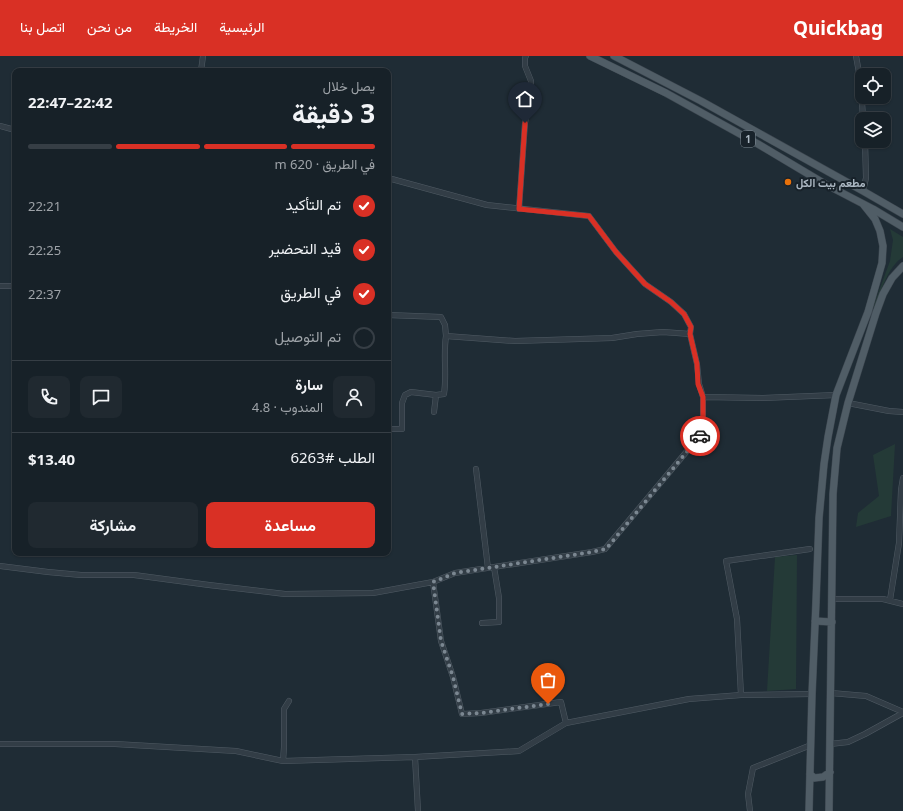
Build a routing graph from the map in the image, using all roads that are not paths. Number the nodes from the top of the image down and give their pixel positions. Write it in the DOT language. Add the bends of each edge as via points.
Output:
graph roads {
  1 [pos="204,56"];
  2 [pos="526,56"];
  3 [pos="590,56"];
  4 [pos="614,56"];
  5 [pos="856,56"];
  6 [pos="202,68"];
  7 [pos="863,112"];
  8 [pos="0,126"];
  9 [pos="12,129"];
  10 [pos="765,136"];
  11 [pos="758,144"];
  12 [pos="865,148"];
  13 [pos="391,179"];
  14 [pos="863,191"];
  15 [pos="863,204"];
  16 [pos="519,209"];
  17 [pos="903,214"];
  18 [pos="903,228"];
  19 [pos="903,266"];
  20 [pos="0,286"];
  21 [pos="12,286"];
  22 [pos="868,312"];
  23 [pos="876,314"];
  24 [pos="391,315"];
  25 [pos="690,334"];
  26 [pos="446,336"];
  27 [pos="436,395"];
  28 [pos="836,395"];
  29 [pos="703,397"];
  30 [pos="848,403"];
  31 [pos="434,412"];
  32 [pos="903,412"];
  33 [pos="391,429"];
  34 [pos="476,469"];
  35 [pos="903,478"];
  36 [pos="810,549"];
  37 [pos="0,566"];
  38 [pos="494,567"];
  39 [pos="488,568"];
  40 [pos="433,582"];
  41 [pos="832,599"];
  42 [pos="890,600"];
  43 [pos="903,604"];
  44 [pos="815,621"];
  45 [pos="832,622"];
  46 [pos="482,623"];
  47 [pos="831,693"];
  48 [pos="812,694"];
  49 [pos="740,696"];
  50 [pos="289,701"];
  51 [pos="903,713"];
  52 [pos="566,723"];
  53 [pos="0,744"];
  54 [pos="830,744"];
  55 [pos="811,745"];
  56 [pos="415,757"];
  57 [pos="283,761"];
  58 [pos="830,772"];
  59 [pos="810,774"];
  60 [pos="418,811"];
  61 [pos="750,811"];
  62 [pos="809,811"];
  63 [pos="829,811"];
  1 -- 6 [label="street"];
  2 -- 16 [label="street" via="525,66 531,81 531,89 525,123"];
  3 -- 11 [label="main road, 1" via="666,93"];
  4 -- 10 [label="main road, 1"];
  5 -- 7 [label="street"];
  8 -- 9 [label="street"];
  10 -- 11 [label="main road"];
  10 -- 14 [label="main road, 1"];
  11 -- 15 [label="main road, 1"];
  12 -- 14 [label="street" via="866,178"];
  13 -- 16 [label="street" via="487,205"];
  14 -- 17 [label="main road, 1"];
  15 -- 18 [label="main road, 1"];
  15 -- 22 [label="main road" via="875,219 883,246 882,263"];
  16 -- 25 [label="street" via="589,216 616,252 645,284 684,314 691,327"];
  19 -- 23 [label="main road" via="883,294"];
  20 -- 21 [label="street"];
  22 -- 23 [label="main road"];
  22 -- 28 [label="main road"];
  23 -- 30 [label="main road"];
  24 -- 26 [label="street" via="441,317"];
  25 -- 26 [label="street" via="663,332 612,338 515,341"];
  25 -- 29 [label="street" via="697,364 698,384"];
  26 -- 27 [label="street" via="444,394"];
  27 -- 31 [label="street"];
  27 -- 33 [label="street" via="411,392 405,395 402,403 402,429"];
  28 -- 29 [label="street"];
  28 -- 44 [label="main road" via="818,518"];
  29 -- 38 [label="street" via="703,432 606,549"];
  30 -- 32 [label="street"];
  30 -- 41 [label="main road" via="837,448 833,494"];
  34 -- 39 [label="street"];
  35 -- 42 [label="street" via="899,543"];
  36 -- 49 [label="street" via="726,561 737,619"];
  37 -- 40 [label="street" via="81,575 134,575 285,594 373,593"];
  38 -- 39 [label="street"];
  38 -- 46 [label="street" via="499,598 499,622"];
  39 -- 40 [label="street" via="455,573"];
  40 -- 52 [label="street" via="441,641 462,714 561,702"];
  41 -- 42 [label="street"];
  41 -- 45 [label="main road"];
  42 -- 43 [label="street"];
  44 -- 45 [label="main road"];
  44 -- 48 [label="main road"];
  45 -- 47 [label="main road"];
  47 -- 51 [label="street" via="866,696"];
  47 -- 54 [label="main road"];
  48 -- 49 [label="street"];
  48 -- 55 [label="main road"];
  49 -- 52 [label="street" via="689,699"];
  50 -- 57 [label="street" via="284,709"];
  51 -- 54 [label="street" via="848,742"];
  52 -- 56 [label="street" via="519,751"];
  53 -- 57 [label="street" via="115,744 236,751"];
  54 -- 58 [label="main road"];
  55 -- 59 [label="main road"];
  55 -- 61 [label="street" via="753,768 748,794"];
  56 -- 57 [label="street"];
  56 -- 60 [label="street"];
  58 -- 59 [label="main road" via="823,777 814,778"];
  58 -- 63 [label="main road"];
  59 -- 62 [label="main road"];
}
